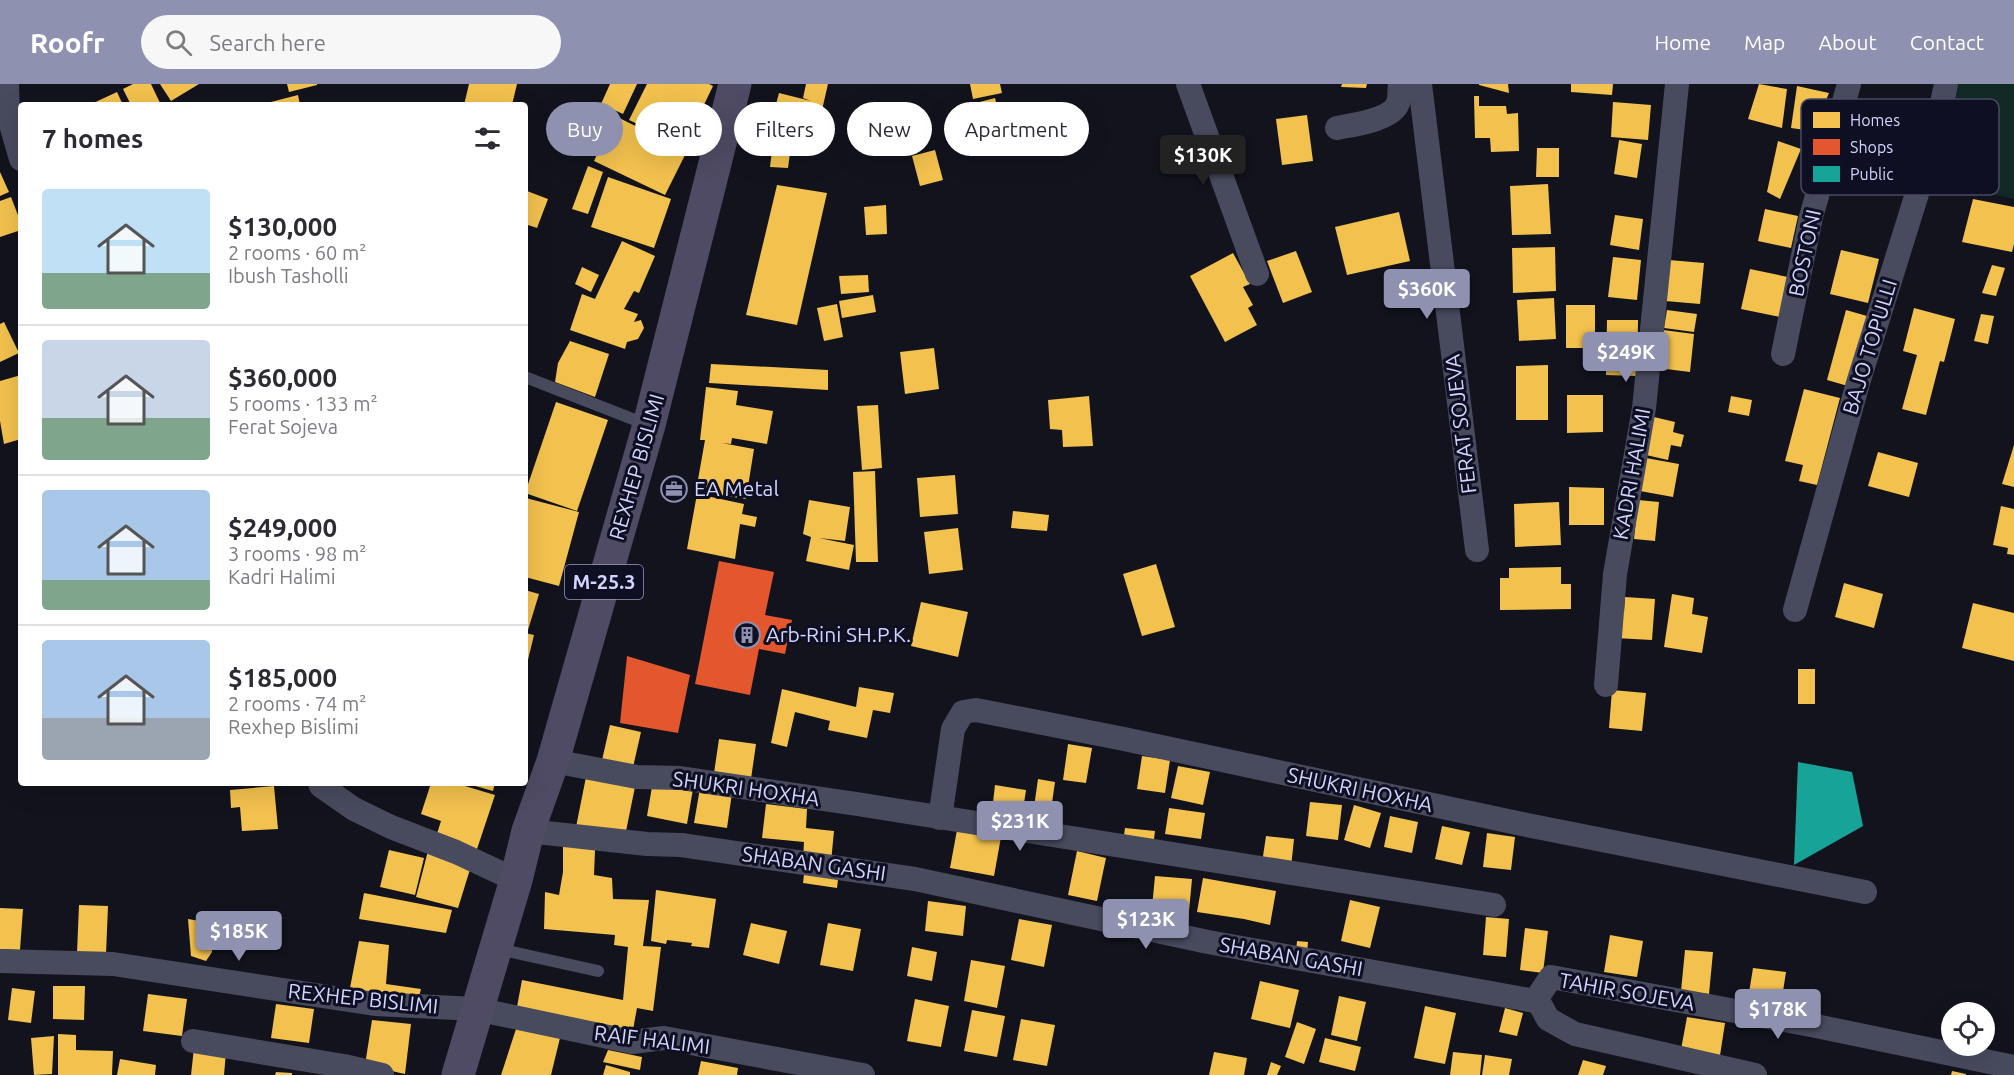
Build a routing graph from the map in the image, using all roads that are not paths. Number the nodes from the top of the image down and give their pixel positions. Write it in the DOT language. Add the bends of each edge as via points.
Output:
graph roads {
  1 [pos="7,84"];
  2 [pos="735,84"];
  3 [pos="1188,84"];
  4 [pos="1400,84"];
  5 [pos="1420,84"];
  6 [pos="1677,84"];
  7 [pos="1849,84"];
  8 [pos="1946,84"];
  9 [pos="1845,99"];
  10 [pos="1943,99"];
  11 [pos="1337,128"];
  12 [pos="18,149"];
  13 [pos="1817,195"];
  14 [pos="1917,195"];
  15 [pos="1257,274"];
  16 [pos="1783,354"];
  17 [pos="528,378"];
  18 [pos="650,425"];
  19 [pos="1477,550"];
  20 [pos="1795,609"];
  21 [pos="1606,685"];
  22 [pos="553,761"];
  23 [pos="321,786"];
  24 [pos="940,818"];
  25 [pos="528,831"];
  26 [pos="516,880"];
  27 [pos="1865,892"];
  28 [pos="1494,905"];
  29 [pos="494,948"];
  30 [pos="0,961"];
  31 [pos="598,971"];
  32 [pos="1535,1001"];
  33 [pos="477,1009"];
  34 [pos="193,1041"];
  35 [pos="2014,1067"];
  36 [pos="382,1075"];
  37 [pos="458,1075"];
  38 [pos="863,1075"];
  39 [pos="1755,1075"];
  1 -- 12 [label="street" via="8,114"];
  2 -- 18 [label="main road, REXHEP BISLIMI / M-25.3"];
  3 -- 15 [label="street"];
  4 -- 11 [label="street" via="1399,103 1393,111 1367,123"];
  5 -- 19 [label="street, FERAT SOJEVA"];
  6 -- 21 [label="street, KADRI HALIMI" via="1644,408 1615,574"];
  7 -- 9 [label="street, BOSTONI"];
  8 -- 10 [label="street, BAJO TOPULLI"];
  13 -- 16 [label="street, BOSTONI"];
  14 -- 20 [label="street, BAJO TOPULLI" via="1858,383"];
  17 -- 18 [label="lane"];
  18 -- 22 [label="main road, REXHEP BISLIMI / M-25.3"];
  22 -- 24 [label="street, SHUKRI HOXHA" via="637,777 680,778"];
  22 -- 25 [label="main road, REXHEP BISLIMI / M-25.3"];
  23 -- 26 [label="street" via="354,809 391,827"];
  24 -- 27 [label="street, SHUKRI HOXHA" via="952,729 963,712 976,710"];
  24 -- 28 [label="street, SHUKRI HOXHA"];
  25 -- 26 [label="main road, REXHEP BISLIMI / M-25.3"];
  25 -- 32 [label="street, SHABAN GASHI" via="681,846 915,879 1208,942"];
  26 -- 29 [label="main road, REXHEP BISLIMI / M-25.3"];
  29 -- 31 [label="lane"];
  29 -- 33 [label="main road, REXHEP BISLIMI / M-25.3"];
  30 -- 33 [label="street, REXHEP BISLIMI" via="112,964 375,1004"];
  32 -- 35 [label="street, TAHIR SOJEVA" via="1551,977"];
  32 -- 39 [label="street" via="1548,1018 1575,1034"];
  33 -- 37 [label="main road, REXHEP BISLIMI / M-25.3"];
  33 -- 38 [label="street, RAIF HALIMI" via="632,1042 664,1038"];
  34 -- 36 [label="street"];
}
